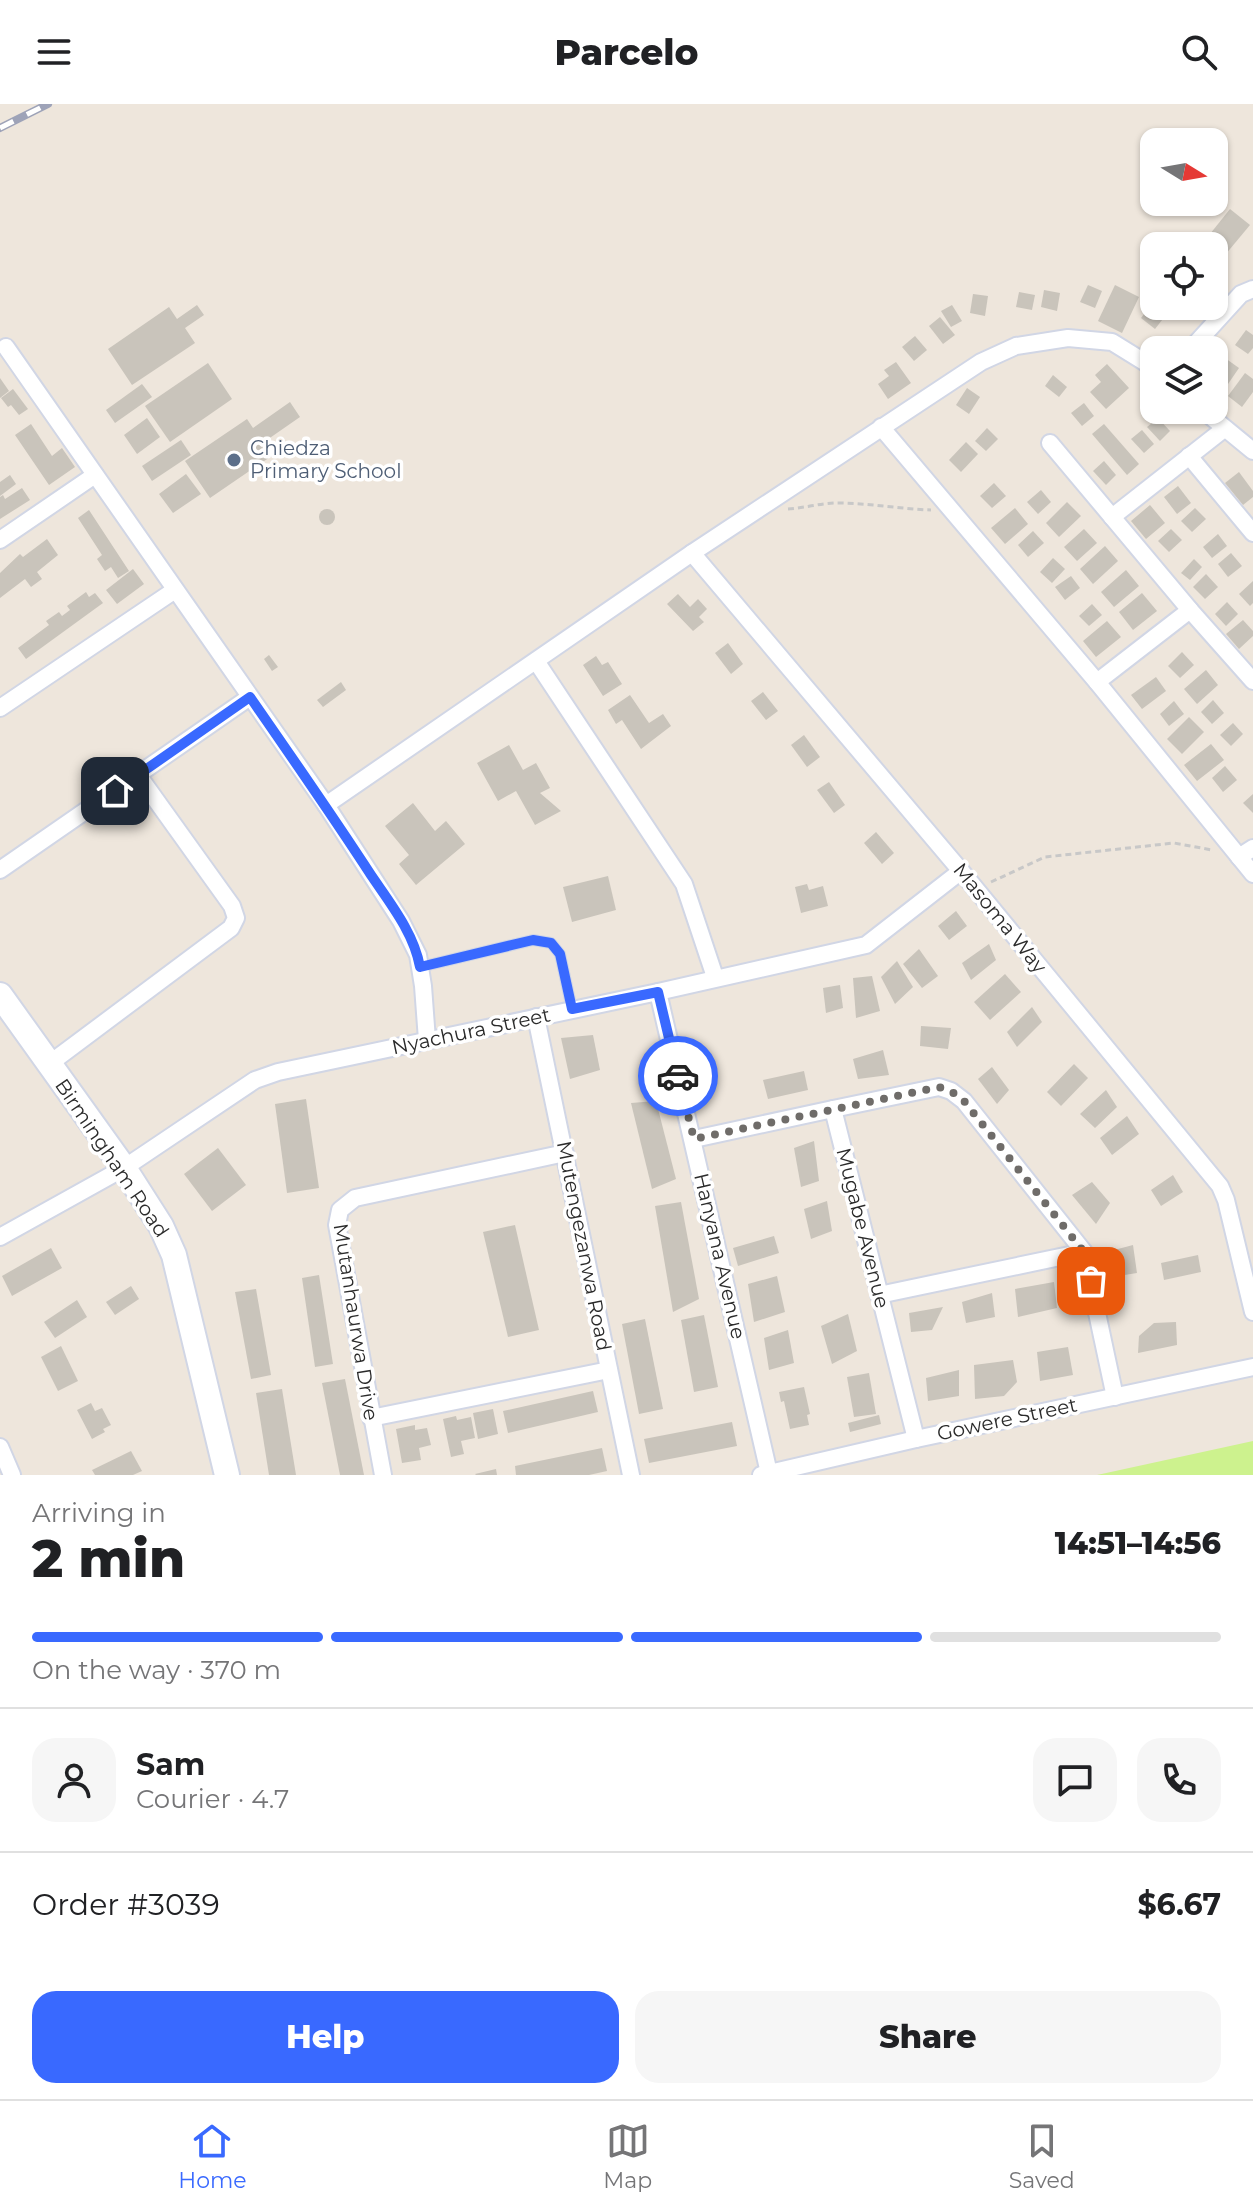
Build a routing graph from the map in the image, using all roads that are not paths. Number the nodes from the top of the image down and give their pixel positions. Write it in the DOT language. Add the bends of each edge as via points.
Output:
graph roads {
  1 [pos="1253,289"];
  2 [pos="1203,336"];
  3 [pos="6,347"];
  4 [pos="1140,359"];
  5 [pos="1218,424"];
  6 [pos="881,427"];
  7 [pos="1224,429"];
  8 [pos="1050,443"];
  9 [pos="1253,451"];
  10 [pos="1189,456"];
  11 [pos="95,475"];
  12 [pos="1112,517"];
  13 [pos="1253,533"];
  14 [pos="0,540"];
  15 [pos="692,553"];
  16 [pos="175,590"];
  17 [pos="1190,610"];
  18 [pos="536,661"];
  19 [pos="1253,681"];
  20 [pos="1097,682"];
  21 [pos="250,697"];
  22 [pos="0,708"];
  23 [pos="138,775"];
  24 [pos="326,805"];
  25 [pos="1246,853"];
  26 [pos="0,870"];
  27 [pos="961,871"];
  28 [pos="1253,874"];
  29 [pos="420,967"];
  30 [pos="715,977"];
  31 [pos="658,992"];
  32 [pos="0,995"];
  33 [pos="572,1009"];
  34 [pos="536,1017"];
  35 [pos="427,1040"];
  36 [pos="49,1064"];
  37 [pos="833,1109"];
  38 [pos="694,1139"];
  39 [pos="565,1153"];
  40 [pos="124,1168"];
  41 [pos="0,1237"];
  42 [pos="1084,1252"];
  43 [pos="879,1295"];
  44 [pos="1253,1312"];
  45 [pos="1253,1367"];
  46 [pos="609,1370"];
  47 [pos="1115,1397"];
  48 [pos="371,1418"];
  49 [pos="916,1439"];
  50 [pos="0,1447"];
  51 [pos="765,1474"];
  52 [pos="12,1475"];
  53 [pos="227,1475"];
  54 [pos="383,1475"];
  55 [pos="631,1475"];
  1 -- 2 [label="street" via="1241,294"];
  3 -- 11 [label="street"];
  4 -- 6 [label="street" via="1112,342 1068,338 1016,346 981,362"];
  5 -- 7 [label="street"];
  6 -- 15 [label="street"];
  6 -- 20 [label="street"];
  7 -- 9 [label="street"];
  7 -- 10 [label="street"];
  8 -- 12 [label="street"];
  10 -- 12 [label="street"];
  10 -- 13 [label="street"];
  11 -- 14 [label="street"];
  11 -- 16 [label="street"];
  12 -- 17 [label="street"];
  15 -- 18 [label="street"];
  15 -- 27 [label="street, Masoma Way"];
  16 -- 21 [label="street"];
  16 -- 22 [label="street"];
  17 -- 19 [label="street"];
  17 -- 20 [label="street"];
  18 -- 24 [label="street"];
  18 -- 30 [label="street" via="684,884"];
  20 -- 25 [label="street"];
  21 -- 23 [label="street"];
  21 -- 24 [label="street"];
  23 -- 26 [label="street"];
  23 -- 36 [label="street" via="236,918 231,928"];
  24 -- 29 [label="street" via="401,921"];
  25 -- 28 [label="street"];
  27 -- 30 [label="street, Nyachura Street" via="866,945"];
  27 -- 44 [label="street, Masoma Way" via="1220,1186"];
  29 -- 33 [label="lane" via="533,940 551,943 560,954"];
  29 -- 35 [label="street"];
  30 -- 31 [label="street, Nyachura Street"];
  31 -- 33 [label="street, Nyachura Street"];
  31 -- 38 [label="street, Hanyana Avenue"];
  32 -- 36 [label="street, Birmingham Road"];
  33 -- 34 [label="street, Nyachura Street"];
  34 -- 35 [label="street, Nyachura Street"];
  34 -- 39 [label="street, Mutengezanwa Road"];
  35 -- 40 [label="street, Nyachura Street" via="255,1080"];
  36 -- 40 [label="street, Birmingham Road"];
  37 -- 38 [label="street"];
  37 -- 42 [label="street" via="939,1087 951,1091"];
  37 -- 43 [label="street, Mugabe Avenue"];
  38 -- 51 [label="street, Hanyana Avenue"];
  39 -- 46 [label="street, Mutengezanwa Road"];
  39 -- 48 [label="street, Mutanhaurwa Drive" via="355,1198 340,1210 337,1225"];
  40 -- 41 [label="street, Nyachura Street"];
  40 -- 53 [label="street, Birmingham Road" via="174,1255"];
  42 -- 43 [label="street"];
  42 -- 47 [label="street"];
  43 -- 49 [label="street, Mugabe Avenue"];
  45 -- 47 [label="street, Gowere Street"];
  46 -- 48 [label="street"];
  46 -- 55 [label="street, Mutengezanwa Road"];
  47 -- 49 [label="street, Gowere Street"];
  48 -- 54 [label="street, Mutanhaurwa Drive"];
  49 -- 51 [label="street, Gowere Street"];
  50 -- 52 [label="street"];
}
